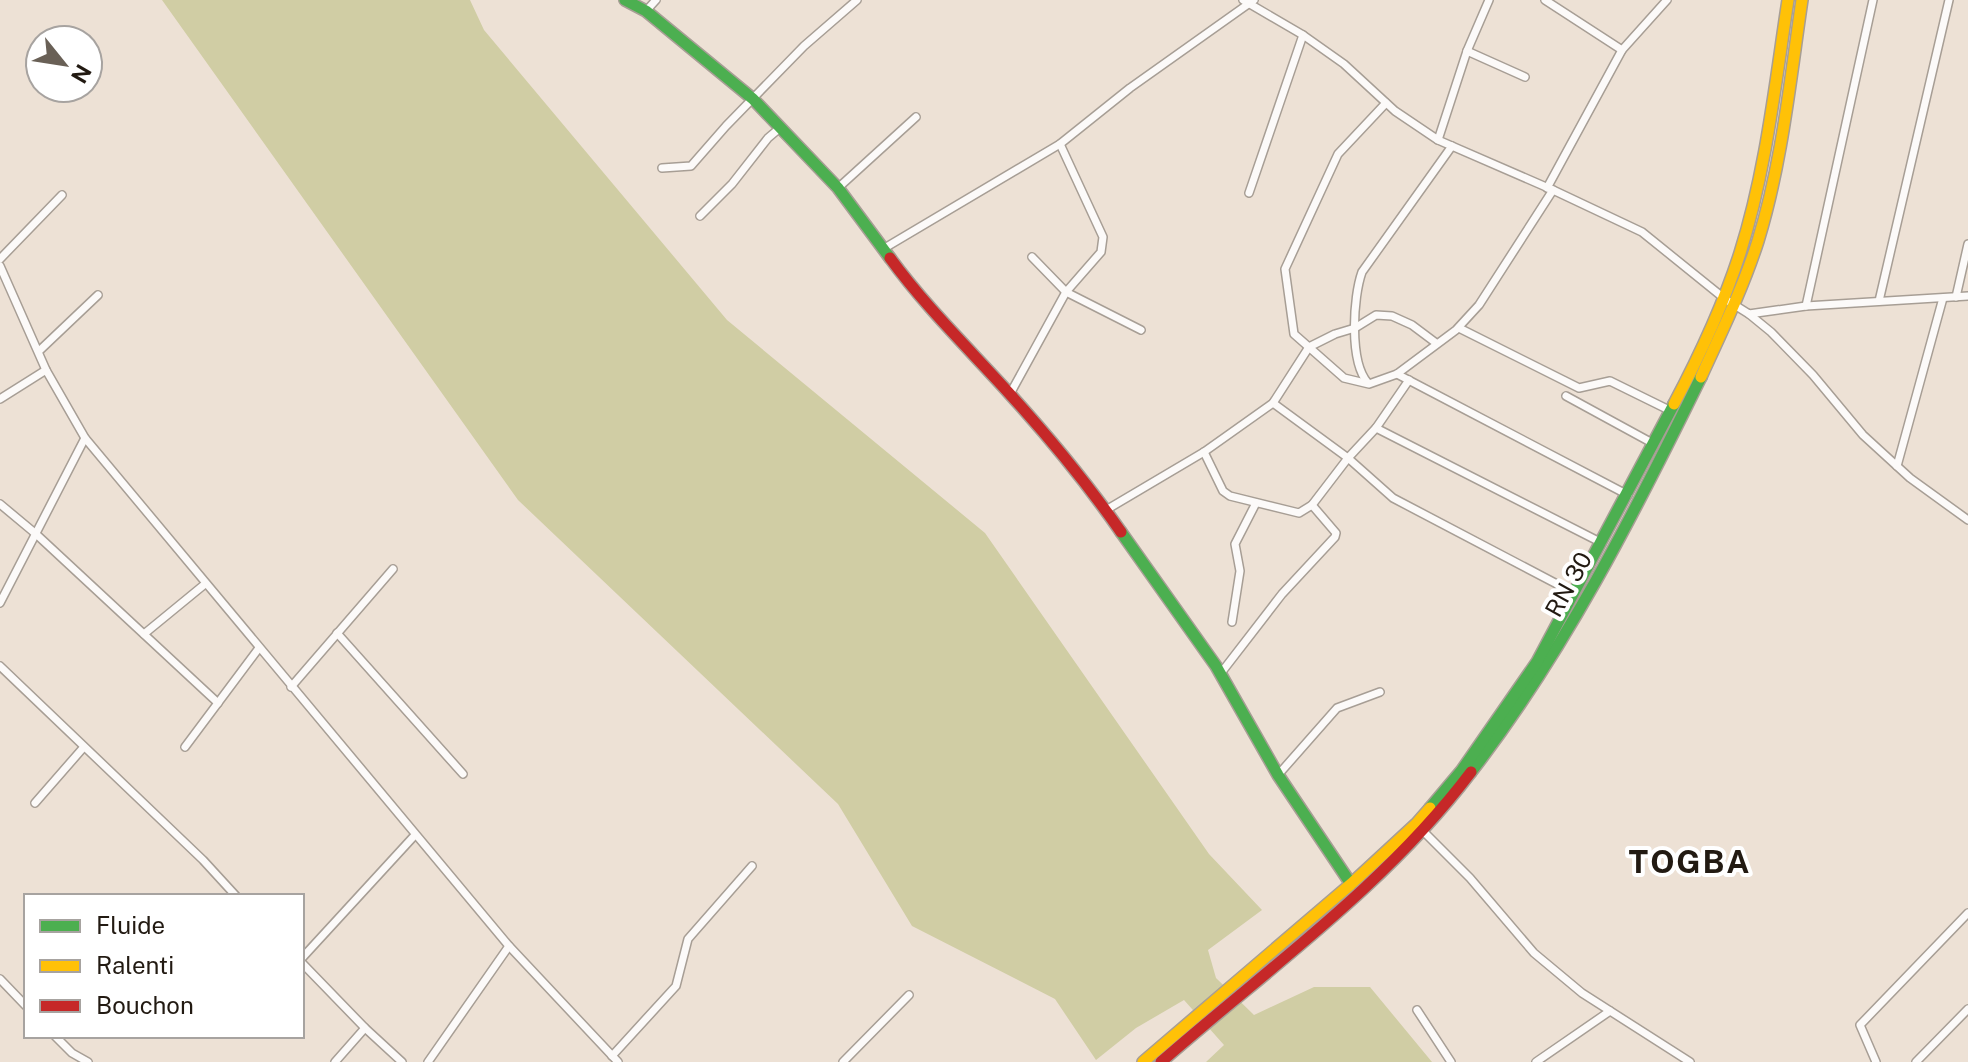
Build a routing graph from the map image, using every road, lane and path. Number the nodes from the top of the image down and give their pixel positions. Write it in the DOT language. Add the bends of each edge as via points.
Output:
graph roads {
  1 [pos="625,0"];
  2 [pos="656,0"];
  3 [pos="857,0"];
  4 [pos="1489,0"];
  5 [pos="1545,0"];
  6 [pos="1667,0"];
  7 [pos="1788,0"];
  8 [pos="1802,0"];
  9 [pos="1873,0"];
  10 [pos="1949,0"];
  11 [pos="1249,1"];
  12 [pos="646,11"];
  13 [pos="1303,35"];
  14 [pos="1622,50"];
  15 [pos="1467,51"];
  16 [pos="1525,77"];
  17 [pos="753,99"];
  18 [pos="1386,103"];
  19 [pos="916,117"];
  20 [pos="781,127"];
  21 [pos="1438,140"];
  22 [pos="1060,144"];
  23 [pos="1452,146"];
  24 [pos="662,168"];
  25 [pos="838,188"];
  26 [pos="1550,189"];
  27 [pos="1249,193"];
  28 [pos="62,195"];
  29 [pos="700,216"];
  30 [pos="1968,244"];
  31 [pos="883,249"];
  32 [pos="1032,257"];
  33 [pos="0,259"];
  34 [pos="0,266"];
  35 [pos="1066,292"];
  36 [pos="98,295"];
  37 [pos="1968,296"];
  38 [pos="1956,297"];
  39 [pos="1943,298"];
  40 [pos="1729,301"];
  41 [pos="1879,301"];
  42 [pos="1806,306"];
  43 [pos="1749,314"];
  44 [pos="1355,328"];
  45 [pos="1459,328"];
  46 [pos="1141,330"];
  47 [pos="1436,343"];
  48 [pos="1309,347"];
  49 [pos="39,351"];
  50 [pos="46,370"];
  51 [pos="1397,374"];
  52 [pos="1409,380"];
  53 [pos="1369,384"];
  54 [pos="1010,394"];
  55 [pos="1566,396"];
  56 [pos="0,399"];
  57 [pos="1273,403"];
  58 [pos="1671,411"];
  59 [pos="1376,428"];
  60 [pos="85,438"];
  61 [pos="1654,444"];
  62 [pos="1204,452"];
  63 [pos="1348,458"];
  64 [pos="1897,466"];
  65 [pos="1628,495"];
  66 [pos="1256,503"];
  67 [pos="0,504"];
  68 [pos="1312,505"];
  69 [pos="1106,510"];
  70 [pos="1968,520"];
  71 [pos="36,534"];
  72 [pos="1602,543"];
  73 [pos="393,569"];
  74 [pos="205,584"];
  75 [pos="1575,593"];
  76 [pos="0,603"];
  77 [pos="1232,622"];
  78 [pos="337,633"];
  79 [pos="144,634"];
  80 [pos="259,648"];
  81 [pos="0,666"];
  82 [pos="1221,673"];
  83 [pos="291,687"];
  84 [pos="1380,692"];
  85 [pos="218,703"];
  86 [pos="185,747"];
  87 [pos="83,748"];
  88 [pos="463,774"];
  89 [pos="1278,775"];
  90 [pos="35,803"];
  91 [pos="1419,827"];
  92 [pos="415,835"];
  93 [pos="752,866"];
  94 [pos="1351,884"];
  95 [pos="234,894"];
  96 [pos="1968,913"];
  97 [pos="509,946"];
  98 [pos="304,958"];
  99 [pos="304,962"];
  100 [pos="0,979"];
  101 [pos="1235,990"];
  102 [pos="909,995"];
  103 [pos="24,1004"];
  104 [pos="1968,1009"];
  105 [pos="1417,1010"];
  106 [pos="1610,1011"];
  107 [pos="1196,1023"];
  108 [pos="365,1028"];
  109 [pos="57,1038"];
  110 [pos="615,1059"];
  111 [pos="88,1062"];
  112 [pos="335,1062"];
  113 [pos="402,1062"];
  114 [pos="428,1062"];
  115 [pos="843,1062"];
  116 [pos="1143,1062"];
  117 [pos="1161,1062"];
  118 [pos="1451,1062"];
  119 [pos="1536,1062"];
  120 [pos="1690,1062"];
  121 [pos="1876,1062"];
  122 [pos="1916,1062"];
  1 -- 12 [label="main road"];
  2 -- 12 [label="street"];
  3 -- 17 [label="street"];
  4 -- 15 [label="street"];
  5 -- 14 [label="street"];
  6 -- 14 [label="street"];
  7 -- 40 [label="main road, RN 30" via="1766,140"];
  8 -- 40 [label="main road, RN 30 / RN 30" via="1780,143 1758,241"];
  9 -- 42 [label="street"];
  10 -- 41 [label="street"];
  11 -- 13 [label="street"];
  11 -- 22 [label="street"];
  12 -- 17 [label="main road"];
  13 -- 18 [label="street"];
  13 -- 27 [label="street"];
  14 -- 26 [label="street"];
  15 -- 16 [label="street"];
  15 -- 21 [label="street"];
  17 -- 20 [label="main road"];
  17 -- 24 [label="street" via="691,166"];
  18 -- 21 [label="street"];
  18 -- 48 [label="street" via="1338,154 1285,269 1293,330"];
  19 -- 25 [label="street"];
  20 -- 25 [label="main road"];
  20 -- 29 [label="street"];
  21 -- 23 [label="street"];
  22 -- 31 [label="street"];
  22 -- 35 [label="street" via="1103,237 1101,252"];
  23 -- 26 [label="street"];
  23 -- 44 [label="street" via="1362,272"];
  25 -- 31 [label="main road"];
  26 -- 40 [label="street" via="1642,232"];
  26 -- 45 [label="street" via="1479,305"];
  28 -- 33 [label="street"];
  30 -- 38 [label="street"];
  31 -- 54 [label="main road" via="917,295"];
  32 -- 35 [label="street"];
  34 -- 49 [label="street"];
  35 -- 46 [label="street"];
  35 -- 54 [label="street"];
  36 -- 49 [label="street"];
  37 -- 38 [label="street"];
  38 -- 39 [label="street"];
  39 -- 41 [label="street"];
  39 -- 64 [label="street"];
  40 -- 43 [label="street"];
  40 -- 58 [label="main road, RN 30"];
  40 -- 91 [label="main road, RN 30 / RN 30" via="1712,356 1682,417 1547,668 1470,777"];
  41 -- 42 [label="street"];
  42 -- 43 [label="street"];
  43 -- 64 [label="street"];
  44 -- 47 [label="street" via="1376,315 1392,316"];
  44 -- 48 [label="street"];
  44 -- 53 [label="street" via="1360,371"];
  45 -- 47 [label="street"];
  45 -- 58 [label="street" via="1579,388 1610,381"];
  47 -- 51 [label="street"];
  48 -- 53 [label="street" via="1344,378"];
  48 -- 57 [label="street"];
  49 -- 50 [label="street"];
  50 -- 56 [label="street"];
  50 -- 60 [label="street"];
  51 -- 52 [label="street"];
  51 -- 53 [label="street"];
  52 -- 59 [label="street"];
  52 -- 65 [label="street"];
  54 -- 69 [label="main road"];
  55 -- 61 [label="street"];
  57 -- 62 [label="street"];
  57 -- 63 [label="street"];
  58 -- 61 [label="main road, RN 30"];
  59 -- 63 [label="street"];
  59 -- 72 [label="street"];
  60 -- 71 [label="street"];
  60 -- 74 [label="street"];
  61 -- 65 [label="main road, RN 30"];
  62 -- 66 [label="street" via="1223,491"];
  62 -- 69 [label="street"];
  63 -- 68 [label="street"];
  63 -- 75 [label="street" via="1393,498"];
  64 -- 70 [label="street"];
  65 -- 72 [label="main road, RN 30"];
  66 -- 68 [label="street" via="1299,513"];
  66 -- 77 [label="street" via="1235,544 1240,571"];
  67 -- 71 [label="street"];
  68 -- 82 [label="street" via="1335,537 1282,594"];
  69 -- 82 [label="main road"];
  71 -- 76 [label="street"];
  71 -- 79 [label="street"];
  72 -- 75 [label="main road, RN 30"];
  73 -- 78 [label="street"];
  74 -- 79 [label="street"];
  74 -- 80 [label="street"];
  75 -- 91 [label="main road, RN 30" via="1500,718"];
  78 -- 83 [label="street"];
  78 -- 88 [label="street"];
  79 -- 85 [label="street"];
  80 -- 83 [label="street"];
  80 -- 85 [label="street"];
  81 -- 87 [label="street"];
  82 -- 89 [label="main road"];
  83 -- 92 [label="street"];
  84 -- 89 [label="street" via="1337,708"];
  85 -- 86 [label="street"];
  87 -- 90 [label="street"];
  87 -- 95 [label="street"];
  89 -- 94 [label="main road"];
  91 -- 94 [label="main road, RN 30"];
  91 -- 101 [label="main road, RN 30 / RN 30" via="1358,894"];
  91 -- 106 [label="street" via="1534,953"];
  92 -- 97 [label="street"];
  92 -- 98 [label="street"];
  93 -- 110 [label="street" via="688,939 676,986"];
  94 -- 101 [label="main road, RN 30"];
  96 -- 121 [label="street" via="1860,1025"];
  97 -- 110 [label="street"];
  97 -- 114 [label="street"];
  99 -- 108 [label="street"];
  100 -- 103 [label="street"];
  101 -- 107 [label="main road, RN 30 / RN 30"];
  102 -- 115 [label="street"];
  104 -- 122 [label="street"];
  105 -- 118 [label="street"];
  106 -- 119 [label="street"];
  106 -- 120 [label="street"];
  107 -- 116 [label="main road, RN 30"];
  107 -- 117 [label="main road, RN 30 / RN 30"];
  108 -- 112 [label="street"];
  108 -- 113 [label="street"];
  109 -- 111 [label="street"];
}
